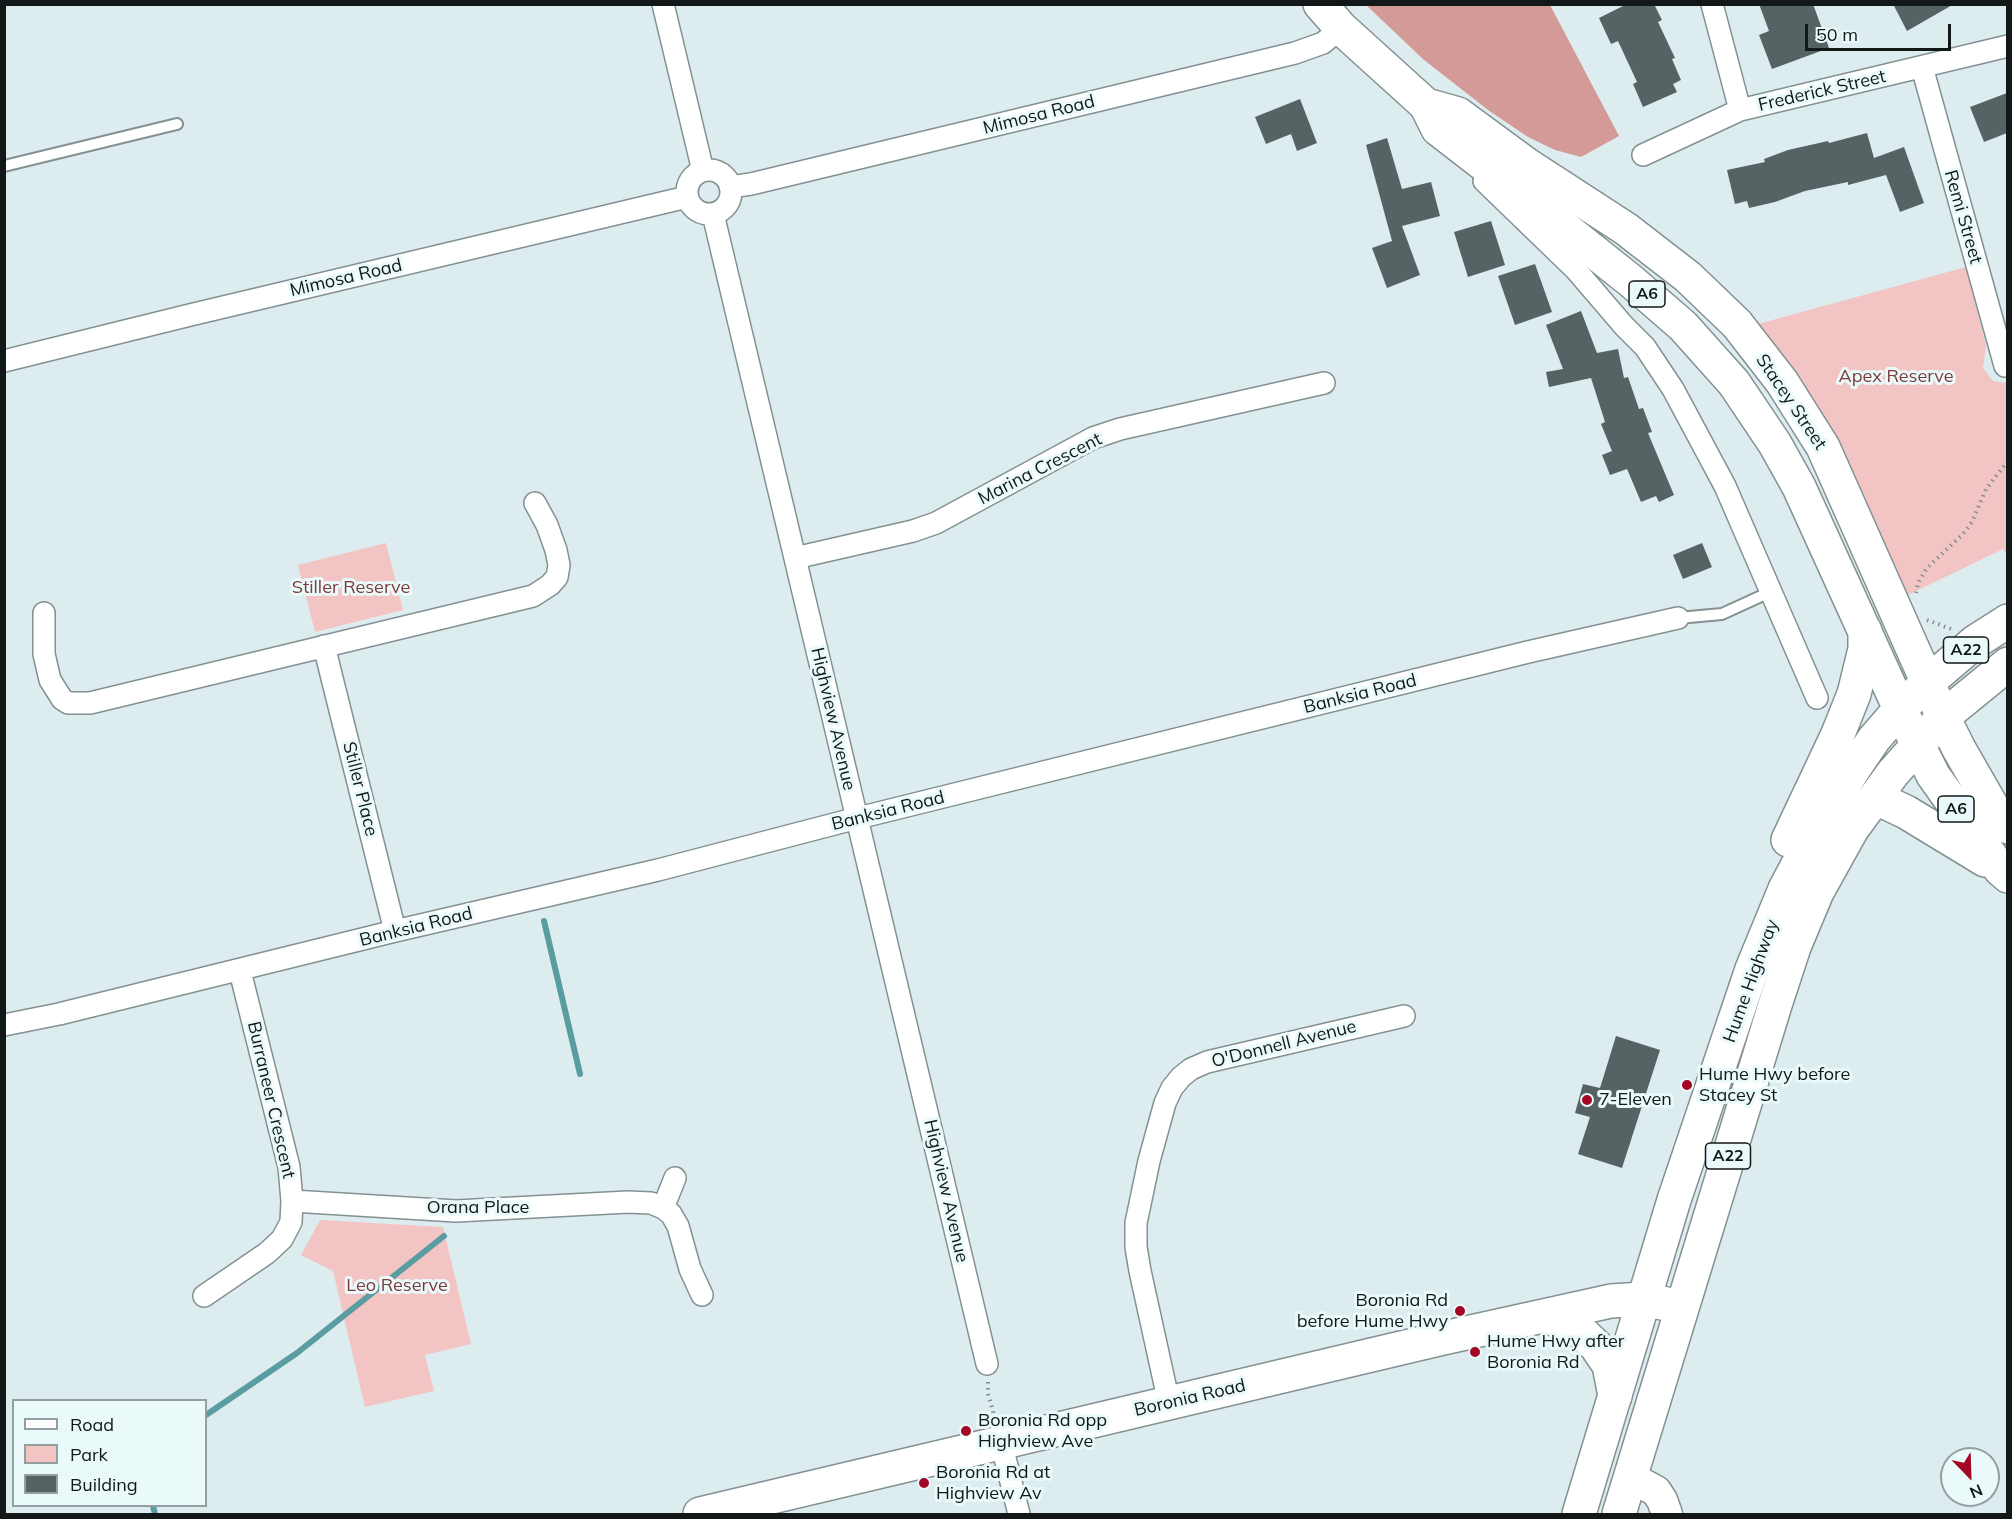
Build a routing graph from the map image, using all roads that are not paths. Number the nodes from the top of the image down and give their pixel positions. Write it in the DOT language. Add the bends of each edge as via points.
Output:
graph roads {
  1 [pos="663,4"];
  2 [pos="1712,4"];
  3 [pos="1331,16"];
  4 [pos="2007,46"];
  5 [pos="1922,67"];
  6 [pos="1426,105"];
  7 [pos="1740,110"];
  8 [pos="177,124"];
  9 [pos="1452,141"];
  10 [pos="1643,155"];
  11 [pos="4,166"];
  12 [pos="703,171"];
  13 [pos="730,188"];
  14 [pos="687,197"];
  15 [pos="713,214"];
  16 [pos="4,361"];
  17 [pos="2005,366"];
  18 [pos="1324,383"];
  19 [pos="535,503"];
  20 [pos="795,558"];
  21 [pos="1770,592"];
  22 [pos="44,613"];
  23 [pos="1678,618"];
  24 [pos="2007,621"];
  25 [pos="1865,630"];
  26 [pos="324,646"];
  27 [pos="2007,664"];
  28 [pos="1928,683"];
  29 [pos="1817,698"];
  30 [pos="1900,709"];
  31 [pos="1943,717"];
  32 [pos="1918,745"];
  33 [pos="1876,798"];
  34 [pos="857,819"];
  35 [pos="2007,827"];
  36 [pos="2003,873"];
  37 [pos="395,931"];
  38 [pos="1752,969"];
  39 [pos="240,971"];
  40 [pos="1404,1016"];
  41 [pos="4,1025"];
  42 [pos="675,1178"];
  43 [pos="292,1200"];
  44 [pos="663,1208"];
  45 [pos="204,1296"];
  46 [pos="702,1296"];
  47 [pos="1643,1299"];
  48 [pos="1681,1307"];
  49 [pos="1546,1316"];
  50 [pos="987,1364"];
  51 [pos="1615,1396"];
  52 [pos="1169,1403"];
  53 [pos="1001,1442"];
  54 [pos="1630,1477"];
  55 [pos="700,1515"];
  56 [pos="1019,1515"];
  57 [pos="1579,1515"];
  58 [pos="1619,1515"];
  59 [pos="1667,1515"];
  1 -- 12 [label="street"];
  2 -- 7 [label="street"];
  3 -- 6 [label="main road, Stacey Street / A6"];
  3 -- 13 [label="street, Mimosa Road" via="1323,43 1310,49"];
  4 -- 5 [label="street, Frederick Street"];
  5 -- 7 [label="street, Frederick Street"];
  5 -- 17 [label="street, Remi Street"];
  6 -- 9 [label="main road, Stacey Street / A6" via="1438,129"];
  6 -- 28 [label="main road, Stacey Street / A6" via="1458,114 1626,229 1688,277 1737,324 1782,382 1823,447"];
  7 -- 10 [label="street, Frederick Street"];
  8 -- 11 [label="lane"];
  9 -- 21 [label="street, Stacey Street" via="1491,189 1576,270 1645,347 1673,389 1725,486"];
  9 -- 25 [label="main road, Stacey Street / A6" via="1631,280 1713,358 1776,444"];
  12 -- 13 [label="street" via="720,173"];
  12 -- 14 [label="street" via="690,181"];
  13 -- 15 [label="street" via="725,207"];
  14 -- 15 [label="street" via="697,211"];
  14 -- 16 [label="street, Mimosa Road"];
  15 -- 20 [label="street, Highview Avenue"];
  18 -- 20 [label="street, Marina Crescent" via="1120,429 1093,438 936,523"];
  19 -- 26 [label="street" via="556,550 556,590"];
  20 -- 34 [label="street, Highview Avenue"];
  21 -- 23 [label="lane, Banksia Road" via="1722,614"];
  21 -- 29 [label="street, Stacey Street"];
  22 -- 26 [label="street" via="46,666 65,709"];
  23 -- 34 [label="street, Banksia Road"];
  24 -- 28 [label="main road, Hume Highway / A22" via="1975,642"];
  25 -- 30 [label="main road, Stacey Street / A6"];
  25 -- 38 [label="main road" via="1865,650 1854,694 1783,852"];
  26 -- 37 [label="street, Stiller Place"];
  27 -- 31 [label="main road, Hume Highway / A22"];
  28 -- 30 [label="main road, Hume Highway / A22"];
  28 -- 31 [label="main road, Stacey Street / A6"];
  30 -- 32 [label="main road, Stacey Street / A6"];
  30 -- 38 [label="main road, Hume Highway / A22" via="1861,757 1820,823 1785,889"];
  31 -- 32 [label="main road, Hume Highway / A22"];
  31 -- 35 [label="main road, Stacey Street / A6"];
  32 -- 33 [label="main road, Hume Highway / A22"];
  32 -- 36 [label="main road, Stacey Street / A6" via="1933,775"];
  33 -- 36 [label="main road" via="1906,812"];
  33 -- 48 [label="main road, Hume Highway / A22" via="1852,829 1805,918"];
  34 -- 37 [label="street, Banksia Road"];
  34 -- 50 [label="street, Highview Avenue"];
  37 -- 39 [label="street, Banksia Road"];
  38 -- 47 [label="main road, Hume Highway / A22"];
  39 -- 41 [label="street, Banksia Road"];
  39 -- 43 [label="street, Burraneer Crescent" via="289,1167"];
  40 -- 52 [label="street, O'Donnell Avenue" via="1208,1062 1191,1069 1172,1088 1149,1161 1136,1223 1140,1271"];
  42 -- 44 [label="street"];
  43 -- 44 [label="street, Orana Place" via="456,1211 628,1202"];
  43 -- 45 [label="street, Burraneer Crescent" via="291,1222 282,1239"];
  44 -- 46 [label="street" via="678,1226"];
  47 -- 48 [label="main road, Boronia Road"];
  47 -- 49 [label="main road, Boronia Road" via="1611,1301"];
  47 -- 51 [label="main road, Hume Highway / A22"];
  48 -- 54 [label="main road, Hume Highway / A22"];
  49 -- 51 [label="main road" via="1577,1328 1596,1346 1609,1365"];
  49 -- 52 [label="main road, Boronia Road"];
  51 -- 57 [label="main road, Hume Highway / A22"];
  52 -- 53 [label="main road, Boronia Road"];
  53 -- 55 [label="main road, Boronia Road"];
  53 -- 56 [label="street"];
  54 -- 58 [label="main road, Hume Highway / A22"];
  54 -- 59 [label="street" via="1656,1491"];
}
